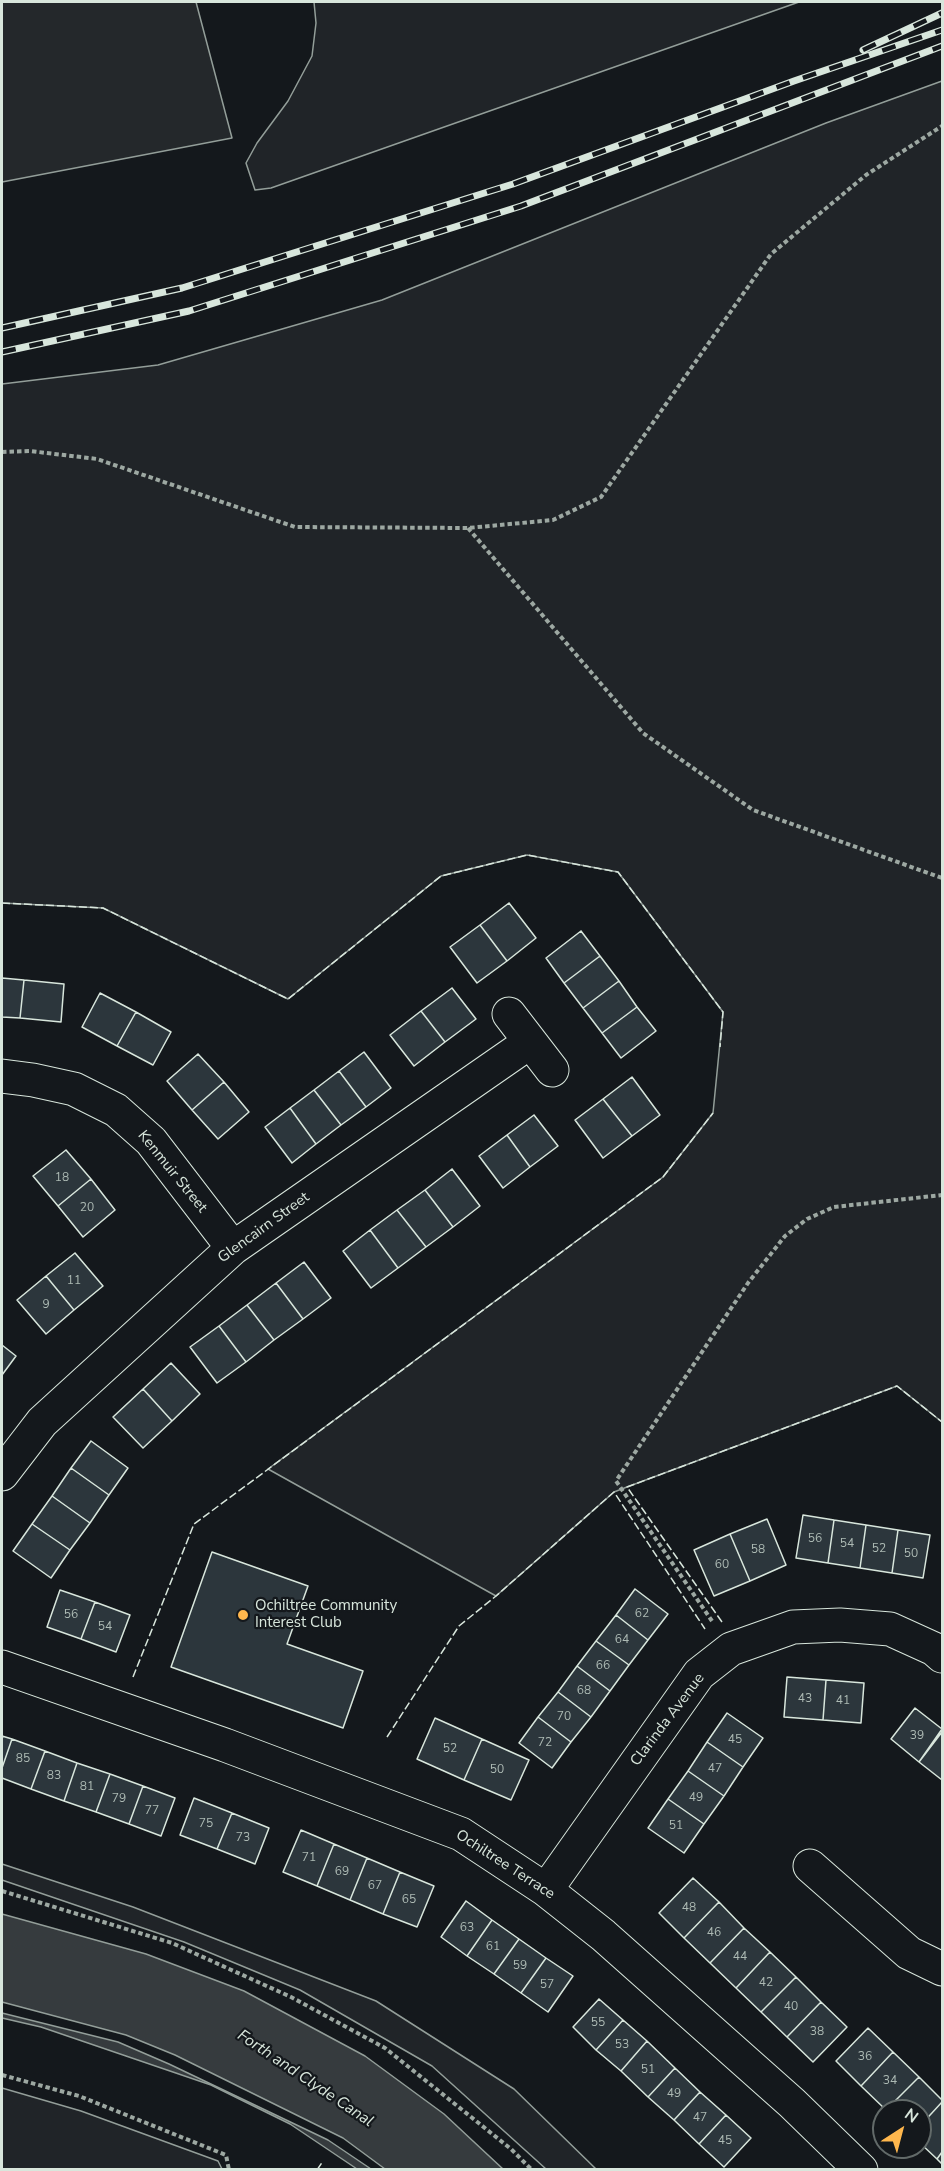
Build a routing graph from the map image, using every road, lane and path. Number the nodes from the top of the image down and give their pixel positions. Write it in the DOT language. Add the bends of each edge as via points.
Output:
graph roads {
  1 [pos="942,126"];
  2 [pos="2,452"];
  3 [pos="468,528"];
  4 [pos="942,878"];
  5 [pos="509,1014"];
  6 [pos="530,1042"];
  7 [pos="552,1070"];
  8 [pos="2,1076"];
  9 [pos="942,1195"];
  10 [pos="233,1248"];
  11 [pos="2,1474"];
  12 [pos="731,1649"];
  13 [pos="942,1656"];
  14 [pos="2,1667"];
  15 [pos="810,1866"];
  16 [pos="546,1890"];
  17 [pos="2,1892"];
  18 [pos="942,1969"];
  19 [pos="2,2075"];
  20 [pos="229,2169"];
  21 [pos="531,2169"];
  22 [pos="861,2169"];
  1 -- 3 [label="path" via="866,175 771,254 601,497 553,520"];
  2 -- 3 [label="path" via="30,451 97,459 295,527"];
  3 -- 4 [label="path" via="643,733 753,810"];
  5 -- 6 [label="street"];
  6 -- 7 [label="street"];
  6 -- 10 [label="street, Glencairn Street"];
  8 -- 10 [label="street, Kenmuir Street" via="74,1089 116,1110 151,1141"];
  9 -- 12 [label="path" via="834,1207 807,1219 785,1236 748,1283 616,1481"];
  10 -- 11 [label="street, Glencairn Street" via="42,1422"];
  12 -- 13 [label="street, Clarinda Avenue" via="793,1627 840,1625 890,1629"];
  12 -- 16 [label="street, Clarinda Avenue" via="699,1674"];
  14 -- 16 [label="street, Ochiltree Terrace" via="461,1834"];
  15 -- 18 [label="street" via="909,1953"];
  16 -- 22 [label="street, Ochiltree Terrace" via="603,1935"];
  17 -- 21 [label="path" via="172,1943 291,1997 385,2048"];
  19 -- 20 [label="path" via="79,2096 226,2156"];
}
